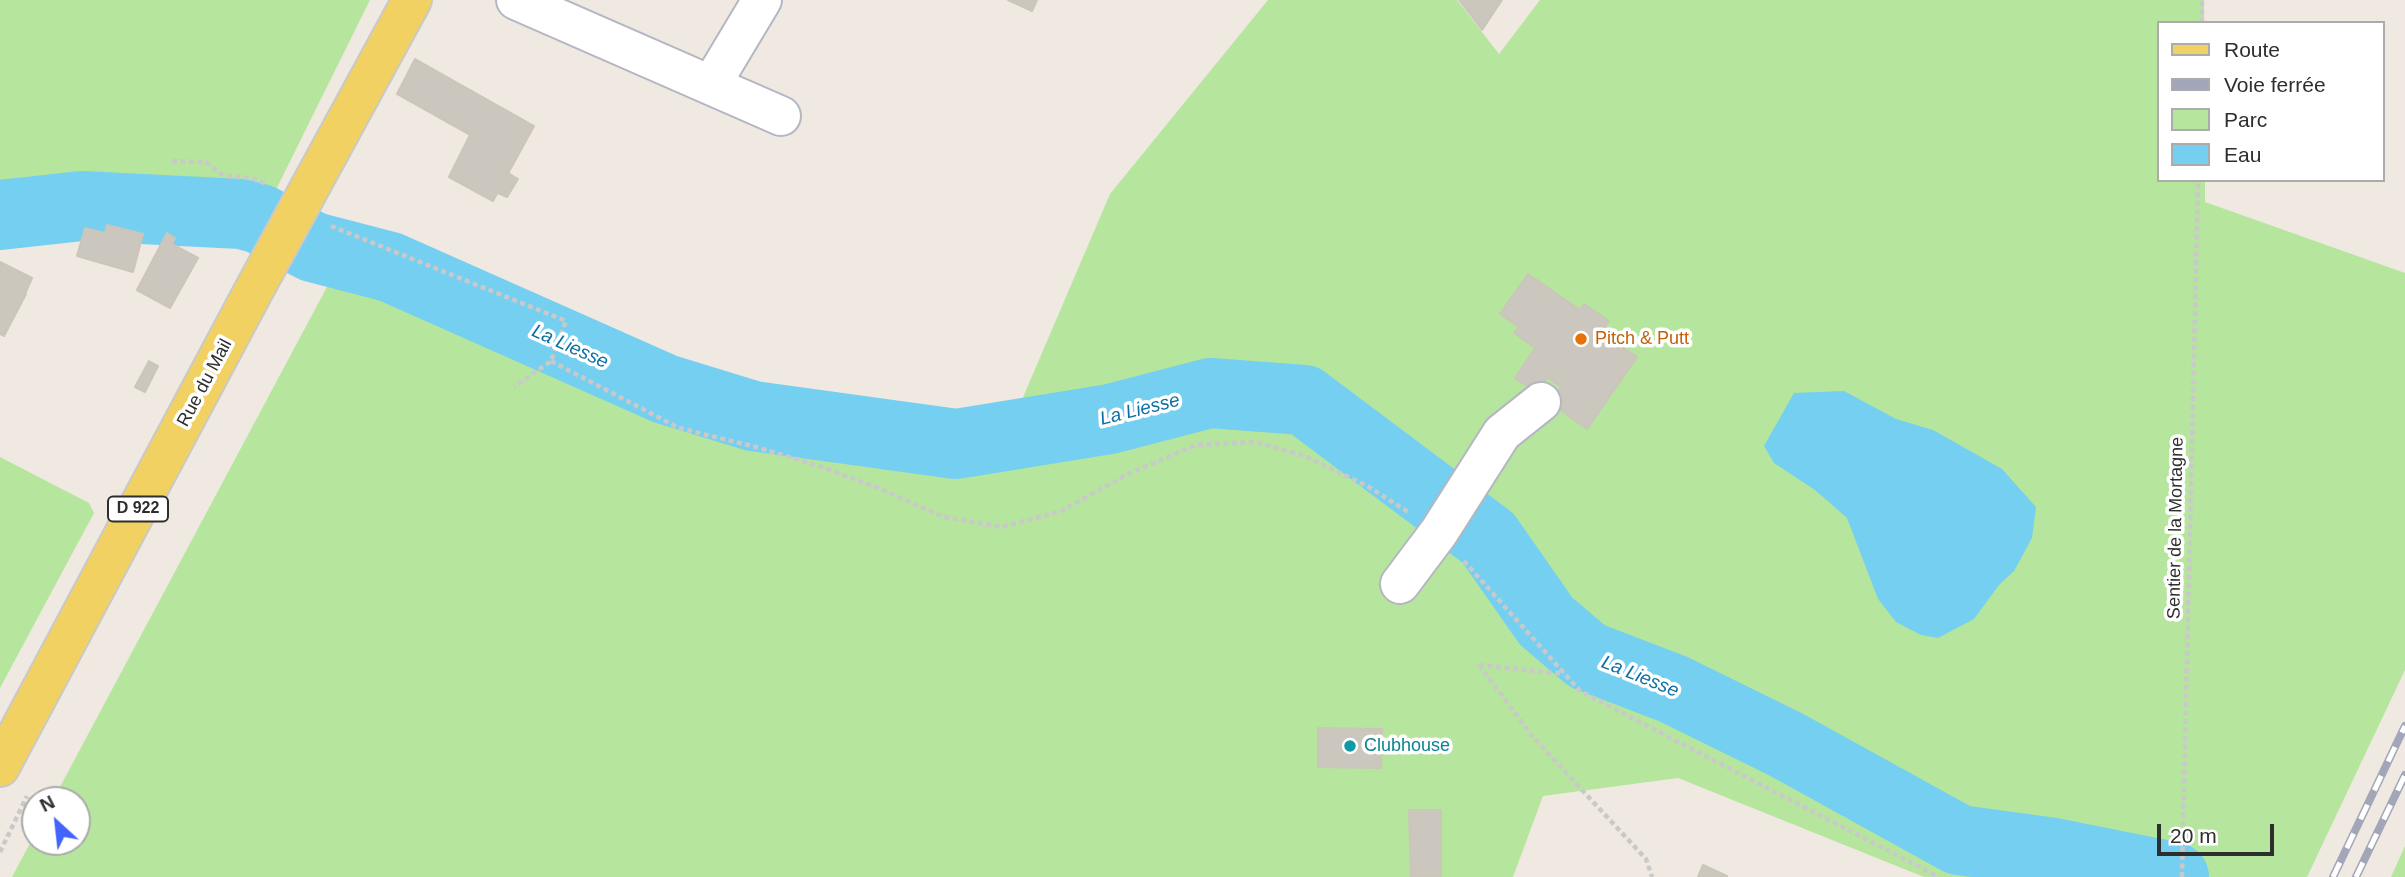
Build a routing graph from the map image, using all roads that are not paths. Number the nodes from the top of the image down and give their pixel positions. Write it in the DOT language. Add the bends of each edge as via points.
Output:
graph roads {
  1 [pos="412,0"];
  2 [pos="516,0"];
  3 [pos="762,0"];
  4 [pos="711,85"];
  5 [pos="782,116"];
  6 [pos="1541,402"];
  7 [pos="1400,583"];
  8 [pos="0,767"];
  1 -- 8 [label="main road, Rue du Mail / D 922"];
  2 -- 4 [label="street"];
  3 -- 4 [label="street"];
  4 -- 5 [label="street"];
  6 -- 7 [label="street" via="1502,433"];
}
